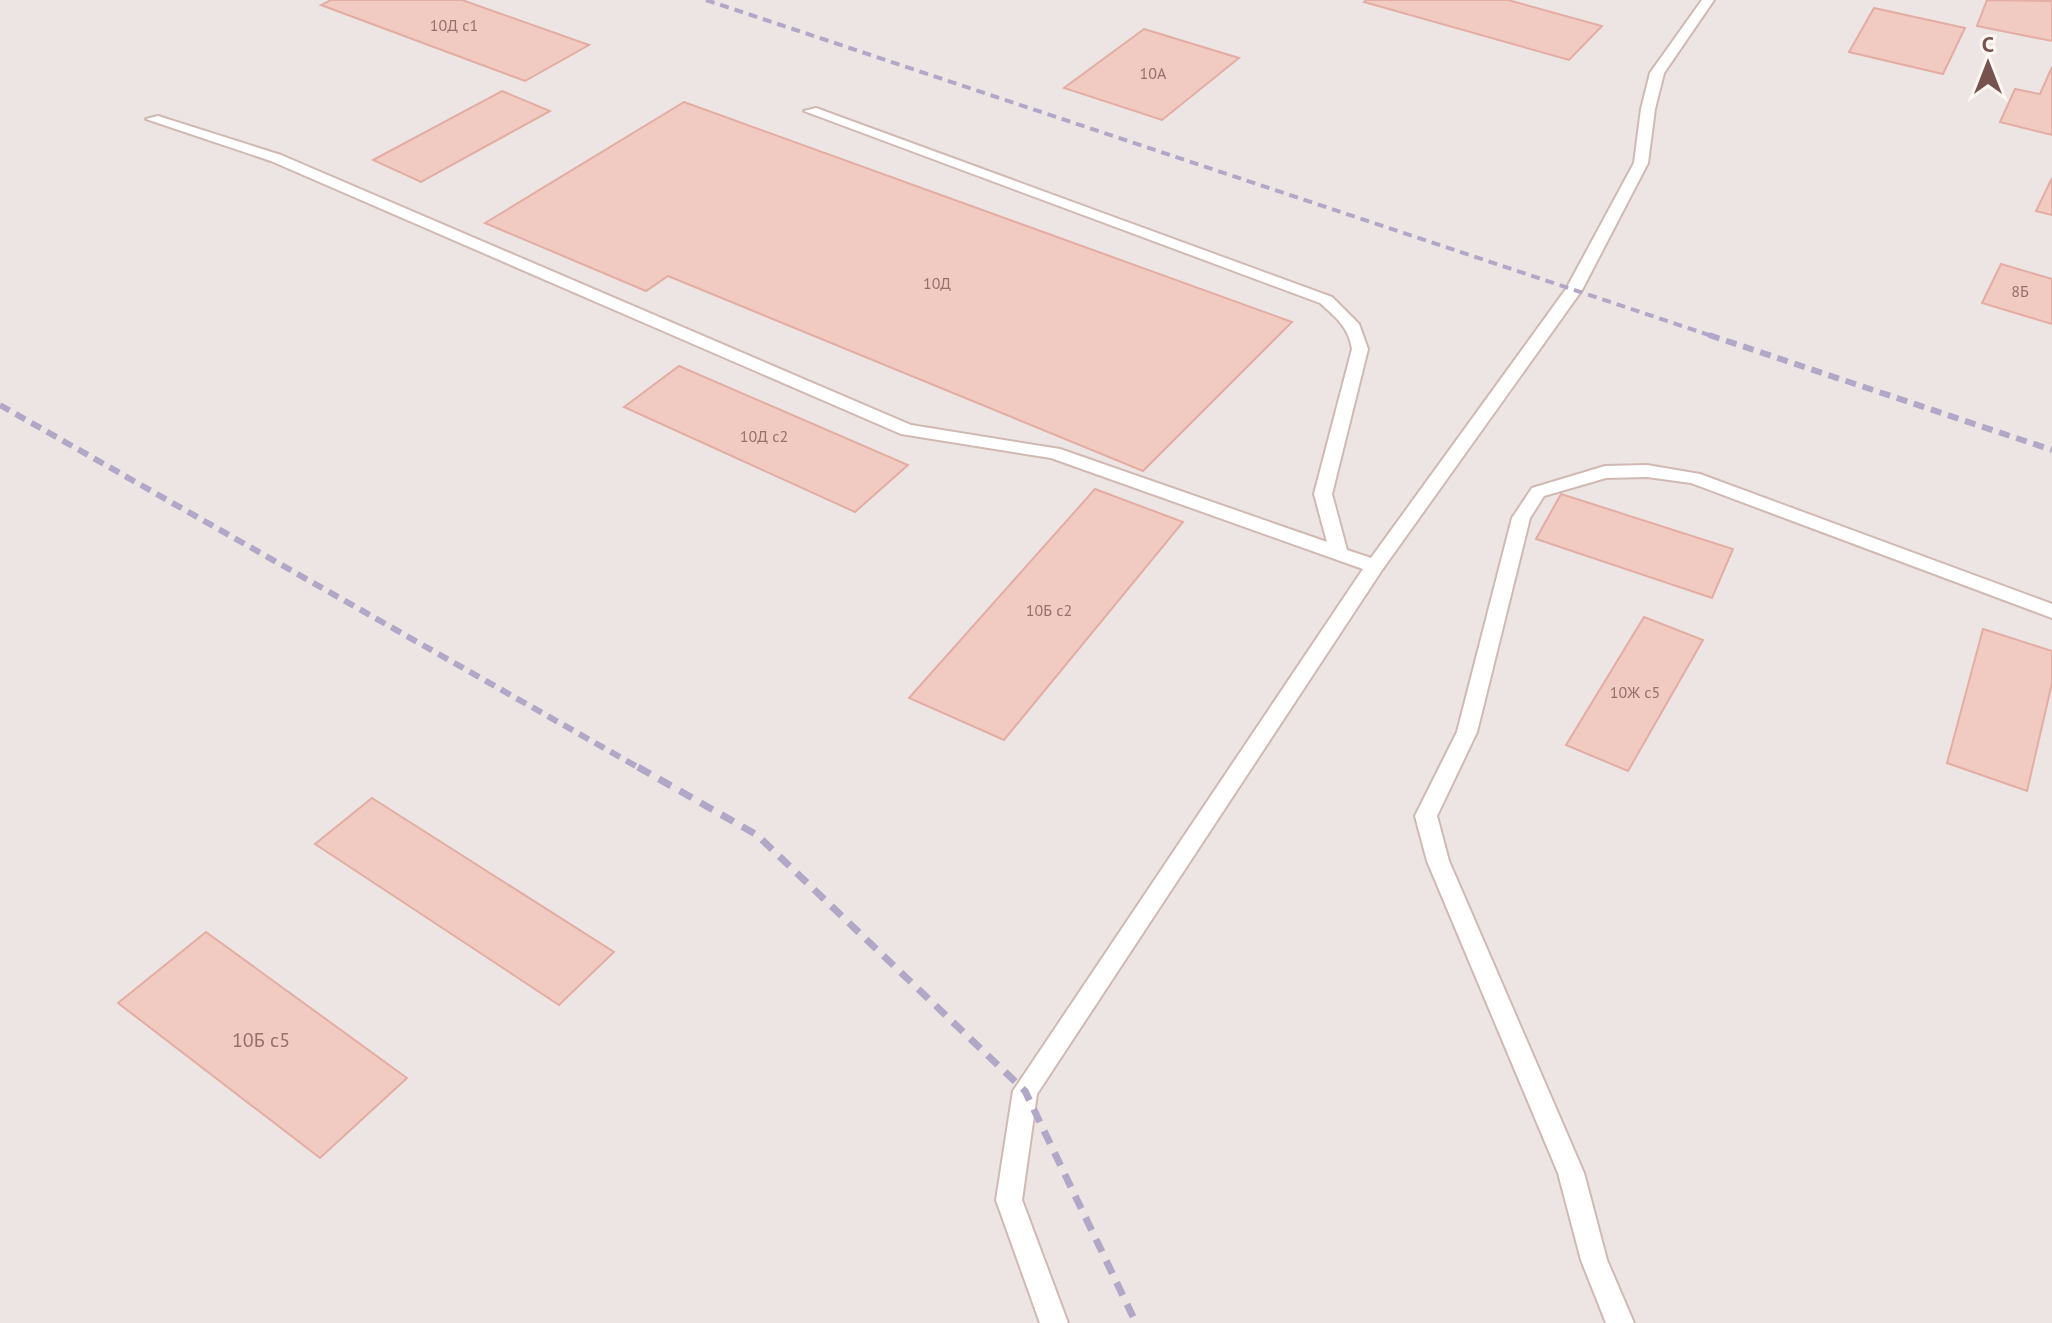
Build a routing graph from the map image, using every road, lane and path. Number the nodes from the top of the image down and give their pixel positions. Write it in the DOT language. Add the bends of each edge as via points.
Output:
graph roads {
  1 [pos="1708,0"];
  2 [pos="811,111"];
  3 [pos="153,119"];
  4 [pos="1339,553"];
  5 [pos="1375,566"];
  6 [pos="2052,611"];
  7 [pos="1054,1323"];
  8 [pos="1620,1323"];
  1 -- 5 [label="lane" via="1657,73 1641,163 1574,290"];
  2 -- 4 [label="lane" via="1326,300 1346,316 1359,335 1360,349 1323,494"];
  3 -- 4 [label="lane" via="276,158 907,430 1054,453"];
  4 -- 5 [label="lane"];
  5 -- 7 [label="lane" via="1025,1091 1009,1200"];
  6 -- 8 [label="lane" via="1694,478 1605,472 1538,492 1521,518 1467,732 1426,816 1438,861 1571,1173 1594,1260"];
}
